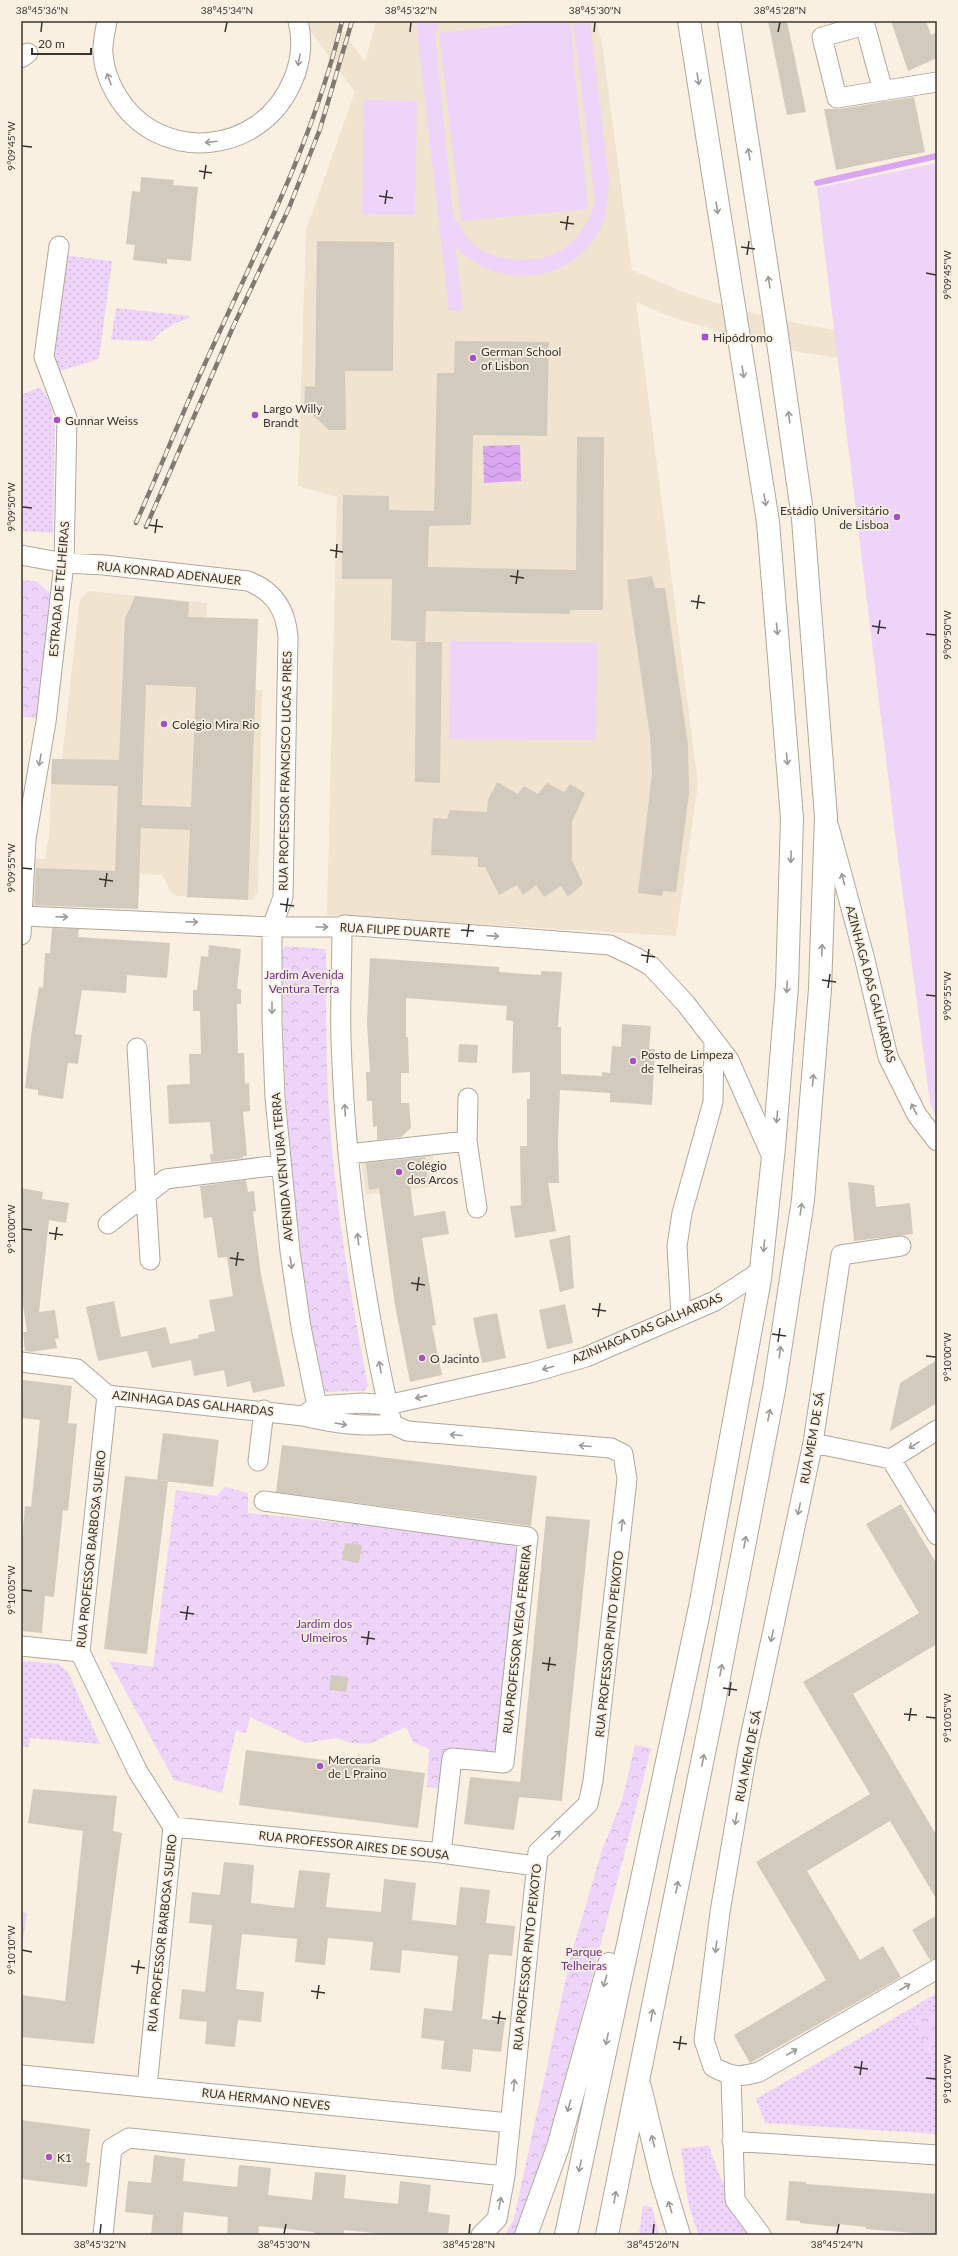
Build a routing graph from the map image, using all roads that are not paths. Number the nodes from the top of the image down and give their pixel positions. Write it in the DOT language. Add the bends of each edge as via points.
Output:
graph roads {
  1 [pos="106,21"];
  2 [pos="298,21"];
  3 [pos="676,21"];
  4 [pos="729,21"];
  5 [pos="690,31"];
  6 [pos="937,82"];
  7 [pos="883,91"];
  8 [pos="59,246"];
  9 [pos="21,555"];
  10 [pos="64,563"];
  11 [pos="288,637"];
  12 [pos="826,817"];
  13 [pos="23,916"];
  14 [pos="272,927"];
  15 [pos="342,927"];
  16 [pos="21,935"];
  17 [pos="714,1040"];
  18 [pos="137,1048"];
  19 [pos="468,1098"];
  20 [pos="937,1141"];
  21 [pos="467,1142"];
  22 [pos="348,1154"];
  23 [pos="773,1159"];
  24 [pos="280,1164"];
  25 [pos="146,1194"];
  26 [pos="476,1208"];
  27 [pos="108,1224"];
  28 [pos="901,1246"];
  29 [pos="150,1260"];
  30 [pos="761,1271"];
  31 [pos="681,1316"];
  32 [pos="21,1362"];
  33 [pos="107,1395"];
  34 [pos="387,1405"];
  35 [pos="264,1410"];
  36 [pos="310,1411"];
  37 [pos="392,1424"];
  38 [pos="937,1430"];
  39 [pos="813,1443"];
  40 [pos="623,1454"];
  41 [pos="891,1459"];
  42 [pos="258,1461"];
  43 [pos="264,1501"];
  44 [pos="937,1535"];
  45 [pos="21,1646"];
  46 [pos="80,1652"];
  47 [pos="668,1755"];
  48 [pos="173,1827"];
  49 [pos="441,1853"];
  50 [pos="535,1866"];
  51 [pos="937,1969"];
  52 [pos="21,2075"];
  53 [pos="731,2077"];
  54 [pos="638,2080"];
  55 [pos="147,2087"];
  56 [pos="510,2123"];
  57 [pos="732,2141"];
  58 [pos="937,2155"];
  59 [pos="505,2176"];
  60 [pos="103,2235"];
  61 [pos="481,2235"];
  62 [pos="526,2235"];
  63 [pos="566,2235"];
  64 [pos="608,2235"];
  65 [pos="679,2235"];
  66 [pos="761,2235"];
  2 -- 1 [label="street, one-way" via="300,58 289,90 280,105 255,128 240,136 208,143 174,140 158,134 131,114 114,91 106,70 103,54"];
  3 -- 5 [label="highway"];
  12 -- 4 [label="highway, one-way" via="803,519"];
  5 -- 23 [label="highway, one-way" via="768,522 792,818 787,986"];
  6 -- 7 [label="street"];
  8 -- 10 [label="street, ESTRADA DE TELHEIRAS" via="44,357 66,418"];
  9 -- 10 [label="street, RUA KONRAD ADENAUER"];
  10 -- 11 [label="street, RUA KONRAD ADENAUER" via="104,564 248,581 267,590 274,598 285,616"];
  10 -- 13 [label="street, ESTRADA DE TELHEIRAS, one-way" via="46,722 26,839"];
  11 -- 14 [label="street, RUA PROFESSOR FRANCISCO LUCAS PIRES" via="283,897"];
  20 -- 12 [label="street, AZINHAGA DAS GALHARDAS, one-way" via="917,1115 888,1057 864,956"];
  54 -- 12 [label="highway, one-way" via="714,1708 774,1390 803,1200 820,990"];
  13 -- 14 [label="street, RUA FILIPE DUARTE, one-way"];
  13 -- 16 [label="street, ESTRADA DE TELHEIRAS"];
  14 -- 15 [label="street, RUA FILIPE DUARTE, one-way"];
  14 -- 24 [label="street, AVENIDA VENTURA TERRA, one-way" via="272,1021"];
  15 -- 17 [label="street, RUA FILIPE DUARTE, one-way" via="344,925 610,945 651,966 686,1004"];
  22 -- 15 [label="street, one-way" via="341,1038"];
  17 -- 23 [label="street, RUA FILIPE DUARTE" via="729,1060"];
  17 -- 31 [label="street" via="713,1102 682,1213 677,1246"];
  18 -- 25 [label="street"];
  19 -- 21 [label="street"];
  21 -- 22 [label="street"];
  21 -- 26 [label="street"];
  34 -- 22 [label="street, one-way" via="363,1280"];
  23 -- 30 [label="highway, one-way"];
  24 -- 25 [label="street" via="166,1179"];
  24 -- 36 [label="street, AVENIDA VENTURA TERRA, one-way"];
  25 -- 27 [label="street"];
  25 -- 29 [label="street"];
  28 -- 39 [label="street, RUA MEM DE SÁ" via="841,1255"];
  30 -- 31 [label="street, AZINHAGA DAS GALHARDAS" via="715,1301"];
  30 -- 47 [label="highway" via="700,1607"];
  31 -- 34 [label="street, AZINHAGA DAS GALHARDAS, one-way" via="586,1357"];
  32 -- 33 [label="street, AZINHAGA DAS GALHARDAS" via="76,1369"];
  33 -- 35 [label="street, AZINHAGA DAS GALHARDAS"];
  33 -- 46 [label="street, RUA PROFESSOR BARBOSA SUEIRO"];
  34 -- 36 [label="street, AZINHAGA DAS GALHARDAS" via="362,1403"];
  34 -- 37 [label="street"];
  35 -- 36 [label="street, AZINHAGA DAS GALHARDAS"];
  35 -- 42 [label="street"];
  36 -- 37 [label="street, AZINHAGA DAS GALHARDAS, one-way" via="346,1425"];
  40 -- 37 [label="street, AZINHAGA DAS GALHARDAS, one-way" via="611,1448 407,1431"];
  38 -- 41 [label="street, one-way"];
  39 -- 41 [label="street"];
  39 -- 53 [label="street, RUA MEM DE SÁ, one-way" via="748,1747 720,1912 704,2040 713,2067"];
  50 -- 40 [label="street, RUA PROFESSOR PINTO PEIXOTO, one-way" via="538,1852 588,1804 593,1781 628,1479"];
  41 -- 44 [label="street"];
  43 -- 49 [label="street, RUA PROFESSOR VEIGA FERREIRA" via="528,1537 504,1763 452,1758"];
  45 -- 46 [label="street"];
  46 -- 48 [label="street, RUA PROFESSOR BARBOSA SUEIRO" via="138,1772"];
  47 -- 62 [label="highway, one-way" via="558,2147"];
  47 -- 63 [label="highway, one-way"];
  48 -- 49 [label="street, RUA PROFESSOR AIRES DE SOUSA"];
  48 -- 55 [label="street, RUA PROFESSOR BARBOSA SUEIRO"];
  49 -- 50 [label="street, RUA PROFESSOR AIRES DE SOUSA"];
  56 -- 50 [label="street, RUA PROFESSOR PINTO PEIXOTO, one-way"];
  53 -- 51 [label="street, one-way" via="759,2072"];
  52 -- 55 [label="street, RUA HERMANO NEVES"];
  53 -- 57 [label="street"];
  64 -- 54 [label="highway, one-way"];
  65 -- 54 [label="highway, one-way" via="662,2179"];
  55 -- 56 [label="street, RUA HERMANO NEVES"];
  56 -- 59 [label="street, RUA PROFESSOR PINTO PEIXOTO"];
  57 -- 58 [label="street"];
  57 -- 66 [label="street" via="735,2200"];
  59 -- 60 [label="street" via="129,2138 112,2148"];
  61 -- 59 [label="street, RUA PROFESSOR PINTO PEIXOTO, one-way" via="497,2218"];
}
